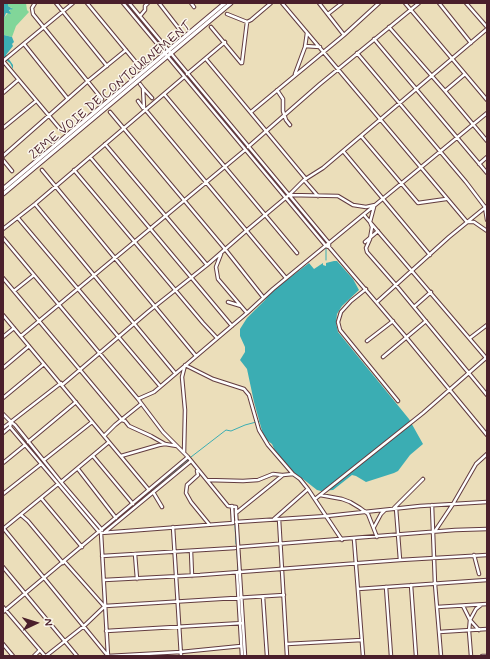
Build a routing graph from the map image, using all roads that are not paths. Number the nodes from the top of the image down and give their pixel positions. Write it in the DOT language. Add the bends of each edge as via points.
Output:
graph roads {
  1 [pos="36,3"];
  2 [pos="56,3"];
  3 [pos="73,3"];
  4 [pos="87,3"];
  5 [pos="123,3"];
  6 [pos="129,3"];
  7 [pos="148,3"];
  8 [pos="159,3"];
  9 [pos="191,3"];
  10 [pos="224,3"];
  11 [pos="231,3"];
  12 [pos="271,3"];
  13 [pos="282,3"];
  14 [pos="319,3"];
  15 [pos="342,3"];
  16 [pos="379,3"];
  17 [pos="405,3"];
  18 [pos="418,3"];
  19 [pos="439,3"];
  20 [pos="466,3"];
  21 [pos="194,7"];
  22 [pos="411,9"];
  23 [pos="63,12"];
  24 [pos="228,14"];
  25 [pos="328,14"];
  26 [pos="140,16"];
  27 [pos="247,22"];
  28 [pos="211,27"];
  29 [pos="389,27"];
  30 [pos="43,28"];
  31 [pos="487,28"];
  32 [pos="180,30"];
  33 [pos="307,32"];
  34 [pos="344,35"];
  35 [pos="374,39"];
  36 [pos="225,42"];
  37 [pos="471,43"];
  38 [pos="24,44"];
  39 [pos="306,46"];
  40 [pos="320,47"];
  41 [pos="126,50"];
  42 [pos="324,51"];
  43 [pos="167,54"];
  44 [pos="357,54"];
  45 [pos="452,58"];
  46 [pos="206,59"];
  47 [pos="3,61"];
  48 [pos="107,66"];
  49 [pos="139,66"];
  50 [pos="338,70"];
  51 [pos="187,74"];
  52 [pos="465,74"];
  53 [pos="294,75"];
  54 [pos="432,75"];
  55 [pos="184,77"];
  56 [pos="18,80"];
  57 [pos="88,81"];
  58 [pos="140,84"];
  59 [pos="143,88"];
  60 [pos="416,89"];
  61 [pos="277,90"];
  62 [pos="445,91"];
  63 [pos="3,92"];
  64 [pos="164,94"];
  65 [pos="152,98"];
  66 [pos="68,99"];
  67 [pos="102,99"];
  68 [pos="487,100"];
  69 [pos="36,101"];
  70 [pos="138,102"];
  71 [pos="399,103"];
  72 [pos="144,109"];
  73 [pos="110,112"];
  74 [pos="251,112"];
  75 [pos="487,113"];
  76 [pos="284,114"];
  77 [pos="48,116"];
  78 [pos="381,119"];
  79 [pos="290,125"];
  80 [pos="473,125"];
  81 [pos="3,128"];
  82 [pos="124,128"];
  83 [pos="61,130"];
  84 [pos="266,130"];
  85 [pos="361,136"];
  86 [pos="456,138"];
  87 [pos="487,141"];
  88 [pos="105,144"];
  89 [pos="248,147"];
  90 [pos="245,150"];
  91 [pos="343,151"];
  92 [pos="439,152"];
  93 [pos="3,156"];
  94 [pos="90,157"];
  95 [pos="487,157"];
  96 [pos="3,160"];
  97 [pos="479,164"];
  98 [pos="225,168"];
  99 [pos="421,168"];
  100 [pos="42,170"];
  101 [pos="74,170"];
  102 [pos="12,171"];
  103 [pos="487,173"];
  104 [pos="305,180"];
  105 [pos="206,183"];
  106 [pos="401,184"];
  107 [pos="55,186"];
  108 [pos="3,189"];
  109 [pos="3,194"];
  110 [pos="287,197"];
  111 [pos="319,197"];
  112 [pos="446,198"];
  113 [pos="383,199"];
  114 [pos="184,201"];
  115 [pos="35,204"];
  116 [pos="375,206"];
  117 [pos="486,206"];
  118 [pos="265,215"];
  119 [pos="364,215"];
  120 [pos="166,217"];
  121 [pos="18,218"];
  122 [pos="487,220"];
  123 [pos="370,222"];
  124 [pos="467,222"];
  125 [pos="3,229"];
  126 [pos="151,229"];
  127 [pos="246,231"];
  128 [pos="378,231"];
  129 [pos="487,231"];
  130 [pos="371,237"];
  131 [pos="3,238"];
  132 [pos="135,242"];
  133 [pos="365,242"];
  134 [pos="329,243"];
  135 [pos="326,246"];
  136 [pos="329,247"];
  137 [pos="226,249"];
  138 [pos="222,252"];
  139 [pos="297,253"];
  140 [pos="430,255"];
  141 [pos="115,258"];
  142 [pos="207,265"];
  143 [pos="412,270"];
  144 [pos="34,275"];
  145 [pos="94,276"];
  146 [pos="3,278"];
  147 [pos="192,278"];
  148 [pos="286,278"];
  149 [pos="395,284"];
  150 [pos="78,289"];
  151 [pos="366,289"];
  152 [pos="14,291"];
  153 [pos="176,291"];
  154 [pos="431,292"];
  155 [pos="263,297"];
  156 [pos="228,302"];
  157 [pos="377,302"];
  158 [pos="59,305"];
  159 [pos="155,306"];
  160 [pos="241,306"];
  161 [pos="414,306"];
  162 [pos="247,314"];
  163 [pos="3,315"];
  164 [pos="40,321"];
  165 [pos="392,321"];
  166 [pos="426,321"];
  167 [pos="134,324"];
  168 [pos="487,325"];
  169 [pos="232,326"];
  170 [pos="14,328"];
  171 [pos="21,336"];
  172 [pos="3,337"];
  173 [pos="119,337"];
  174 [pos="406,337"];
  175 [pos="217,338"];
  176 [pos="470,338"];
  177 [pos="367,341"];
  178 [pos="29,346"];
  179 [pos="99,354"];
  180 [pos="196,356"];
  181 [pos="383,357"];
  182 [pos="487,358"];
  183 [pos="44,364"];
  184 [pos="185,365"];
  185 [pos="3,368"];
  186 [pos="80,370"];
  187 [pos="468,373"];
  188 [pos="175,374"];
  189 [pos="61,384"];
  190 [pos="160,386"];
  191 [pos="450,390"];
  192 [pos="487,395"];
  193 [pos="3,398"];
  194 [pos="138,399"];
  195 [pos="398,401"];
  196 [pos="76,402"];
  197 [pos="141,404"];
  198 [pos="3,414"];
  199 [pos="122,420"];
  200 [pos="11,422"];
  201 [pos="92,422"];
  202 [pos="10,427"];
  203 [pos="3,428"];
  204 [pos="3,433"];
  205 [pos="487,435"];
  206 [pos="104,436"];
  207 [pos="28,442"];
  208 [pos="109,442"];
  209 [pos="165,444"];
  210 [pos="25,445"];
  211 [pos="177,446"];
  212 [pos="184,453"];
  213 [pos="487,454"];
  214 [pos="93,456"];
  215 [pos="121,456"];
  216 [pos="188,457"];
  217 [pos="44,460"];
  218 [pos="191,461"];
  219 [pos="3,463"];
  220 [pos="41,464"];
  221 [pos="195,467"];
  222 [pos="78,469"];
  223 [pos="293,474"];
  224 [pos="283,475"];
  225 [pos="423,479"];
  226 [pos="206,480"];
  227 [pos="60,483"];
  228 [pos="308,489"];
  229 [pos="149,490"];
  230 [pos="153,492"];
  231 [pos="3,494"];
  232 [pos="320,495"];
  233 [pos="41,498"];
  234 [pos="315,499"];
  235 [pos="487,502"];
  236 [pos="132,504"];
  237 [pos="453,504"];
  238 [pos="432,505"];
  239 [pos="232,506"];
  240 [pos="162,507"];
  241 [pos="236,507"];
  242 [pos="395,508"];
  243 [pos="385,509"];
  244 [pos="365,512"];
  245 [pos="21,515"];
  246 [pos="327,516"];
  247 [pos="116,518"];
  248 [pos="279,519"];
  249 [pos="274,520"];
  250 [pos="236,522"];
  251 [pos="209,524"];
  252 [pos="173,527"];
  253 [pos="374,528"];
  254 [pos="3,529"];
  255 [pos="487,529"];
  256 [pos="101,531"];
  257 [pos="434,532"];
  258 [pos="105,533"];
  259 [pos="398,535"];
  260 [pos="377,537"];
  261 [pos="354,539"];
  262 [pos="342,540"];
  263 [pos="280,545"];
  264 [pos="82,547"];
  265 [pos="236,547"];
  266 [pos="191,551"];
  267 [pos="175,552"];
  268 [pos="135,554"];
  269 [pos="474,555"];
  270 [pos="487,555"];
  271 [pos="102,556"];
  272 [pos="434,558"];
  273 [pos="400,560"];
  274 [pos="64,562"];
  275 [pos="356,564"];
  276 [pos="3,567"];
  277 [pos="283,570"];
  278 [pos="238,573"];
  279 [pos="479,574"];
  280 [pos="192,576"];
  281 [pos="176,577"];
  282 [pos="44,578"];
  283 [pos="137,579"];
  284 [pos="104,580"];
  285 [pos="487,580"];
  286 [pos="435,584"];
  287 [pos="411,585"];
  288 [pos="386,587"];
  289 [pos="358,589"];
  290 [pos="25,593"];
  291 [pos="284,595"];
  292 [pos="263,597"];
  293 [pos="240,598"];
  294 [pos="178,602"];
  295 [pos="487,604"];
  296 [pos="481,605"];
  297 [pos="105,606"];
  298 [pos="463,606"];
  299 [pos="437,607"];
  300 [pos="4,610"];
  301 [pos="470,620"];
  302 [pos="241,623"];
  303 [pos="84,626"];
  304 [pos="179,627"];
  305 [pos="487,629"];
  306 [pos="480,630"];
  307 [pos="106,631"];
  308 [pos="469,631"];
  309 [pos="439,632"];
  310 [pos="362,640"];
  311 [pos="65,641"];
  312 [pos="3,644"];
  313 [pos="287,644"];
  314 [pos="241,646"];
  315 [pos="40,650"];
  316 [pos="181,652"];
  317 [pos="13,656"];
  318 [pos="34,656"];
  319 [pos="45,656"];
  320 [pos="77,656"];
  321 [pos="108,656"];
  322 [pos="181,656"];
  323 [pos="243,656"];
  324 [pos="267,656"];
  325 [pos="288,656"];
  326 [pos="363,656"];
  327 [pos="390,656"];
  328 [pos="416,656"];
  329 [pos="440,656"];
  330 [pos="471,656"];
  331 [pos="482,656"];
  332 [pos="487,656"];
  1 -- 30 [label="street" via="32,12"];
  2 -- 23 [label="street"];
  3 -- 23 [label="street"];
  4 -- 41 [label="street"];
  5 -- 43 [label="street"];
  6 -- 26 [label="street"];
  7 -- 26 [label="street"];
  8 -- 32 [label="street"];
  9 -- 21 [label="street"];
  10 -- 43 [label="main road"];
  11 -- 43 [label="main road, 2EME VOIE DE CONTOURNEMENT"];
  12 -- 27 [label="street"];
  13 -- 33 [label="street"];
  14 -- 25 [label="street"];
  15 -- 25 [label="street"];
  16 -- 34 [label="street"];
  17 -- 22 [label="street"];
  18 -- 22 [label="street"];
  19 -- 37 [label="street"];
  20 -- 31 [label="street"];
  22 -- 29 [label="street"];
  22 -- 45 [label="street"];
  23 -- 30 [label="street"];
  23 -- 48 [label="street"];
  24 -- 27 [label="street"];
  25 -- 34 [label="street"];
  26 -- 43 [label="street"];
  27 -- 36 [label="street" via="241,63"];
  28 -- 36 [label="street"];
  29 -- 35 [label="street"];
  29 -- 54 [label="street"];
  30 -- 38 [label="street"];
  30 -- 57 [label="street"];
  31 -- 37 [label="street"];
  33 -- 39 [label="street"];
  33 -- 40 [label="street"];
  34 -- 42 [label="street"];
  35 -- 44 [label="street"];
  35 -- 60 [label="street"];
  36 -- 46 [label="street"];
  37 -- 45 [label="street"];
  38 -- 47 [label="street"];
  38 -- 66 [label="street"];
  39 -- 40 [label="street"];
  39 -- 53 [label="street"];
  40 -- 42 [label="street"];
  41 -- 48 [label="street"];
  41 -- 49 [label="street"];
  42 -- 50 [label="street"];
  42 -- 53 [label="street"];
  43 -- 51 [label="street"];
  43 -- 55 [label="street"];
  43 -- 108 [label="main road"];
  43 -- 109 [label="main road, 2EME VOIE DE CONTOURNEMENT"];
  44 -- 50 [label="street"];
  44 -- 71 [label="street"];
  45 -- 52 [label="street"];
  45 -- 54 [label="street"];
  46 -- 51 [label="street"];
  46 -- 74 [label="street"];
  47 -- 56 [label="street"];
  48 -- 57 [label="street"];
  50 -- 76 [label="street"];
  50 -- 78 [label="street"];
  51 -- 89 [label="street"];
  52 -- 62 [label="street"];
  52 -- 68 [label="street"];
  53 -- 61 [label="street"];
  54 -- 60 [label="street"];
  54 -- 62 [label="street"];
  55 -- 64 [label="street"];
  55 -- 90 [label="street"];
  56 -- 63 [label="street"];
  56 -- 69 [label="street"];
  57 -- 66 [label="street"];
  57 -- 67 [label="street"];
  58 -- 59 [label="street"];
  59 -- 65 [label="street"];
  59 -- 72 [label="street"];
  60 -- 71 [label="street"];
  60 -- 86 [label="street"];
  61 -- 74 [label="street"];
  61 -- 76 [label="street" via="283,99"];
  62 -- 80 [label="street"];
  64 -- 72 [label="street"];
  64 -- 98 [label="street"];
  66 -- 77 [label="street"];
  69 -- 77 [label="street"];
  69 -- 81 [label="street"];
  70 -- 72 [label="street"];
  71 -- 78 [label="street"];
  71 -- 92 [label="street"];
  72 -- 82 [label="street"];
  72 -- 105 [label="street"];
  73 -- 82 [label="street"];
  74 -- 84 [label="street"];
  75 -- 80 [label="street"];
  76 -- 79 [label="street"];
  76 -- 84 [label="street"];
  77 -- 83 [label="street"];
  77 -- 93 [label="street"];
  78 -- 85 [label="street"];
  78 -- 99 [label="street"];
  80 -- 86 [label="street"];
  80 -- 87 [label="street"];
  82 -- 88 [label="street"];
  82 -- 114 [label="street"];
  84 -- 89 [label="street"];
  84 -- 104 [label="street"];
  85 -- 91 [label="street"];
  85 -- 106 [label="street"];
  86 -- 92 [label="street"];
  86 -- 97 [label="street"];
  88 -- 94 [label="street"];
  88 -- 120 [label="street"];
  89 -- 110 [label="street"];
  90 -- 98 [label="street"];
  90 -- 110 [label="street"];
  91 -- 104 [label="street"];
  91 -- 113 [label="street"];
  92 -- 99 [label="street"];
  92 -- 117 [label="street"];
  94 -- 101 [label="street"];
  94 -- 126 [label="street"];
  95 -- 97 [label="street"];
  96 -- 102 [label="street"];
  97 -- 103 [label="street"];
  98 -- 105 [label="street"];
  98 -- 118 [label="street"];
  99 -- 106 [label="street"];
  99 -- 112 [label="street"];
  100 -- 107 [label="street"];
  101 -- 107 [label="street"];
  101 -- 132 [label="street"];
  104 -- 110 [label="street"];
  104 -- 111 [label="street"];
  105 -- 114 [label="street"];
  105 -- 127 [label="street"];
  106 -- 112 [label="street" via="418,203"];
  106 -- 113 [label="street"];
  107 -- 115 [label="street"];
  107 -- 141 [label="street"];
  110 -- 111 [label="street"];
  110 -- 118 [label="street"];
  110 -- 134 [label="street"];
  110 -- 135 [label="street"];
  111 -- 116 [label="street" via="338,196 353,205"];
  112 -- 124 [label="street"];
  113 -- 116 [label="street"];
  113 -- 140 [label="street"];
  114 -- 120 [label="street"];
  114 -- 137 [label="street"];
  115 -- 121 [label="street"];
  115 -- 145 [label="street"];
  116 -- 119 [label="street"];
  116 -- 123 [label="street"];
  117 -- 122 [label="street"];
  117 -- 124 [label="street"];
  118 -- 127 [label="street"];
  118 -- 139 [label="street"];
  119 -- 123 [label="street"];
  119 -- 134 [label="street"];
  120 -- 126 [label="street"];
  120 -- 142 [label="street"];
  121 -- 125 [label="street"];
  121 -- 150 [label="street"];
  123 -- 128 [label="street"];
  123 -- 130 [label="street"];
  124 -- 129 [label="street" via="474,222"];
  124 -- 140 [label="street"];
  126 -- 132 [label="street"];
  126 -- 147 [label="street"];
  127 -- 137 [label="street"];
  127 -- 148 [label="street"];
  128 -- 130 [label="street"];
  128 -- 143 [label="street"];
  130 -- 133 [label="street"];
  130 -- 149 [label="street" via="367,252"];
  131 -- 144 [label="street"];
  132 -- 141 [label="street"];
  132 -- 153 [label="street"];
  134 -- 135 [label="street"];
  134 -- 136 [label="street"];
  135 -- 136 [label="street"];
  135 -- 148 [label="street"];
  136 -- 151 [label="street"];
  137 -- 138 [label="street"];
  137 -- 155 [label="street"];
  138 -- 142 [label="street"];
  138 -- 160 [label="street" via="216,267 218,279"];
  140 -- 143 [label="street"];
  141 -- 145 [label="street"];
  141 -- 159 [label="street"];
  142 -- 147 [label="street"];
  143 -- 149 [label="street"];
  143 -- 154 [label="street"];
  144 -- 152 [label="street"];
  144 -- 158 [label="street"];
  145 -- 150 [label="street"];
  145 -- 167 [label="street"];
  146 -- 152 [label="street"];
  147 -- 153 [label="street"];
  147 -- 169 [label="street"];
  148 -- 155 [label="street"];
  149 -- 157 [label="street"];
  149 -- 161 [label="street"];
  150 -- 158 [label="street"];
  150 -- 173 [label="street"];
  151 -- 157 [label="street"];
  151 -- 195 [label="street" via="341,312 338,322 340,330"];
  152 -- 164 [label="street"];
  153 -- 159 [label="street"];
  153 -- 175 [label="street"];
  154 -- 161 [label="street"];
  154 -- 176 [label="street"];
  155 -- 162 [label="street"];
  156 -- 160 [label="street"];
  157 -- 165 [label="street"];
  158 -- 164 [label="street"];
  158 -- 179 [label="street"];
  159 -- 167 [label="street"];
  159 -- 180 [label="street"];
  160 -- 162 [label="street"];
  161 -- 166 [label="street"];
  162 -- 169 [label="street"];
  163 -- 170 [label="street"];
  164 -- 171 [label="street"];
  164 -- 186 [label="street"];
  165 -- 174 [label="street"];
  165 -- 177 [label="street"];
  166 -- 174 [label="street"];
  166 -- 187 [label="street"];
  167 -- 173 [label="street"];
  167 -- 188 [label="street"];
  168 -- 176 [label="street"];
  169 -- 175 [label="street"];
  170 -- 171 [label="street"];
  170 -- 172 [label="street"];
  171 -- 178 [label="street"];
  173 -- 179 [label="street"];
  173 -- 190 [label="street"];
  174 -- 181 [label="street"];
  174 -- 191 [label="street"];
  175 -- 180 [label="street"];
  176 -- 182 [label="street"];
  178 -- 183 [label="street"];
  178 -- 185 [label="street"];
  179 -- 186 [label="street"];
  179 -- 194 [label="street"];
  180 -- 184 [label="street"];
  182 -- 187 [label="street"];
  183 -- 189 [label="street"];
  183 -- 193 [label="street"];
  184 -- 188 [label="street"];
  184 -- 212 [label="street" via="182,377 185,410"];
  184 -- 223 [label="street" via="213,379 244,389 249,395 259,430 268,445"];
  186 -- 189 [label="street"];
  186 -- 199 [label="street"];
  187 -- 191 [label="street"];
  187 -- 192 [label="street"];
  188 -- 190 [label="street"];
  189 -- 196 [label="street"];
  189 -- 200 [label="street"];
  190 -- 194 [label="street"];
  191 -- 205 [label="street"];
  191 -- 232 [label="street"];
  194 -- 197 [label="street"];
  196 -- 201 [label="street"];
  196 -- 207 [label="street"];
  197 -- 199 [label="street"];
  197 -- 211 [label="street"];
  198 -- 200 [label="street"];
  199 -- 206 [label="street"];
  199 -- 209 [label="street"];
  200 -- 202 [label="street"];
  200 -- 203 [label="street"];
  200 -- 207 [label="street"];
  201 -- 206 [label="street"];
  201 -- 217 [label="street"];
  202 -- 204 [label="street"];
  202 -- 210 [label="street"];
  206 -- 208 [label="street"];
  207 -- 217 [label="street"];
  208 -- 214 [label="street"];
  208 -- 215 [label="street"];
  209 -- 211 [label="street"];
  209 -- 215 [label="street"];
  210 -- 219 [label="street"];
  210 -- 220 [label="street"];
  211 -- 212 [label="street"];
  212 -- 216 [label="street"];
  213 -- 237 [label="street" via="476,464"];
  214 -- 222 [label="street"];
  214 -- 236 [label="street"];
  215 -- 229 [label="street"];
  216 -- 218 [label="street"];
  216 -- 229 [label="street"];
  217 -- 227 [label="street"];
  218 -- 221 [label="street"];
  218 -- 230 [label="street"];
  220 -- 227 [label="street"];
  220 -- 231 [label="street"];
  221 -- 226 [label="street"];
  221 -- 251 [label="street" via="198,475 187,485 186,493"];
  222 -- 227 [label="street"];
  222 -- 247 [label="street"];
  223 -- 224 [label="street"];
  223 -- 228 [label="street"];
  224 -- 226 [label="street" via="273,474 258,480 243,481"];
  224 -- 241 [label="street" via="236,513"];
  225 -- 242 [label="street"];
  226 -- 239 [label="street" via="228,506"];
  227 -- 233 [label="street"];
  227 -- 256 [label="street"];
  228 -- 234 [label="street"];
  228 -- 249 [label="street"];
  229 -- 236 [label="street"];
  230 -- 240 [label="street"];
  230 -- 258 [label="street"];
  232 -- 234 [label="street"];
  232 -- 244 [label="street" via="350,502"];
  233 -- 245 [label="street"];
  233 -- 264 [label="street"];
  234 -- 246 [label="street"];
  235 -- 237 [label="street"];
  236 -- 247 [label="street"];
  237 -- 238 [label="street"];
  237 -- 257 [label="street"];
  238 -- 242 [label="street"];
  238 -- 257 [label="street"];
  239 -- 241 [label="street"];
  239 -- 251 [label="street" via="233,523"];
  241 -- 250 [label="street"];
  242 -- 243 [label="street"];
  242 -- 259 [label="street"];
  243 -- 244 [label="street"];
  243 -- 253 [label="street"];
  244 -- 246 [label="street"];
  244 -- 253 [label="street"];
  245 -- 254 [label="street"];
  245 -- 274 [label="street"];
  246 -- 248 [label="street"];
  246 -- 262 [label="street"];
  247 -- 256 [label="street"];
  248 -- 249 [label="street"];
  248 -- 263 [label="street"];
  249 -- 250 [label="street"];
  250 -- 265 [label="street"];
  251 -- 252 [label="street"];
  252 -- 258 [label="street"];
  252 -- 267 [label="street"];
  253 -- 260 [label="street"];
  254 -- 282 [label="street"];
  255 -- 257 [label="street"];
  256 -- 258 [label="street"];
  256 -- 264 [label="street"];
  256 -- 271 [label="street"];
  257 -- 259 [label="street"];
  257 -- 272 [label="street"];
  259 -- 260 [label="street"];
  259 -- 273 [label="street"];
  260 -- 261 [label="street"];
  261 -- 262 [label="street"];
  261 -- 275 [label="street"];
  262 -- 263 [label="street"];
  263 -- 265 [label="street"];
  263 -- 277 [label="street"];
  264 -- 274 [label="street"];
  265 -- 266 [label="street"];
  265 -- 278 [label="street"];
  266 -- 267 [label="street"];
  266 -- 280 [label="street"];
  267 -- 268 [label="street"];
  267 -- 281 [label="street"];
  268 -- 271 [label="street"];
  268 -- 283 [label="street"];
  269 -- 270 [label="street"];
  269 -- 272 [label="street"];
  269 -- 279 [label="street"];
  271 -- 284 [label="street"];
  272 -- 273 [label="street"];
  272 -- 286 [label="street"];
  273 -- 275 [label="street"];
  274 -- 282 [label="street"];
  274 -- 297 [label="street"];
  275 -- 277 [label="street"];
  275 -- 289 [label="street"];
  276 -- 290 [label="street"];
  277 -- 278 [label="street"];
  277 -- 291 [label="street"];
  278 -- 280 [label="street"];
  278 -- 293 [label="street"];
  280 -- 281 [label="street"];
  281 -- 283 [label="street"];
  281 -- 294 [label="street"];
  282 -- 290 [label="street"];
  282 -- 303 [label="street"];
  283 -- 284 [label="street"];
  284 -- 297 [label="street"];
  285 -- 286 [label="street"];
  286 -- 287 [label="street"];
  286 -- 299 [label="street"];
  287 -- 288 [label="street"];
  287 -- 328 [label="street"];
  288 -- 289 [label="street"];
  288 -- 327 [label="street"];
  289 -- 310 [label="street"];
  290 -- 300 [label="street"];
  290 -- 311 [label="street"];
  291 -- 292 [label="street"];
  291 -- 313 [label="street"];
  292 -- 293 [label="street"];
  292 -- 324 [label="street"];
  293 -- 294 [label="street"];
  293 -- 302 [label="street"];
  294 -- 297 [label="street"];
  294 -- 304 [label="street"];
  295 -- 296 [label="street"];
  296 -- 298 [label="street"];
  296 -- 301 [label="street"];
  297 -- 303 [label="street"];
  297 -- 307 [label="street"];
  298 -- 299 [label="street"];
  298 -- 301 [label="street"];
  299 -- 309 [label="street"];
  300 -- 315 [label="street"];
  301 -- 306 [label="street"];
  301 -- 308 [label="street"];
  302 -- 304 [label="street"];
  302 -- 314 [label="street"];
  302 -- 323 [label="street"];
  303 -- 311 [label="street"];
  303 -- 321 [label="street"];
  304 -- 307 [label="street"];
  304 -- 316 [label="street"];
  305 -- 306 [label="street"];
  306 -- 308 [label="street"];
  307 -- 321 [label="street"];
  308 -- 309 [label="street"];
  308 -- 330 [label="street"];
  309 -- 329 [label="street"];
  310 -- 313 [label="street"];
  310 -- 326 [label="street"];
  311 -- 319 [label="street"];
  311 -- 320 [label="street"];
  312 -- 317 [label="street"];
  313 -- 325 [label="street"];
  314 -- 316 [label="street"];
  314 -- 323 [label="street"];
  315 -- 318 [label="street"];
  315 -- 319 [label="street"];
  316 -- 321 [label="street"];
  316 -- 322 [label="street"];
  331 -- 332 [label="street"];
}
